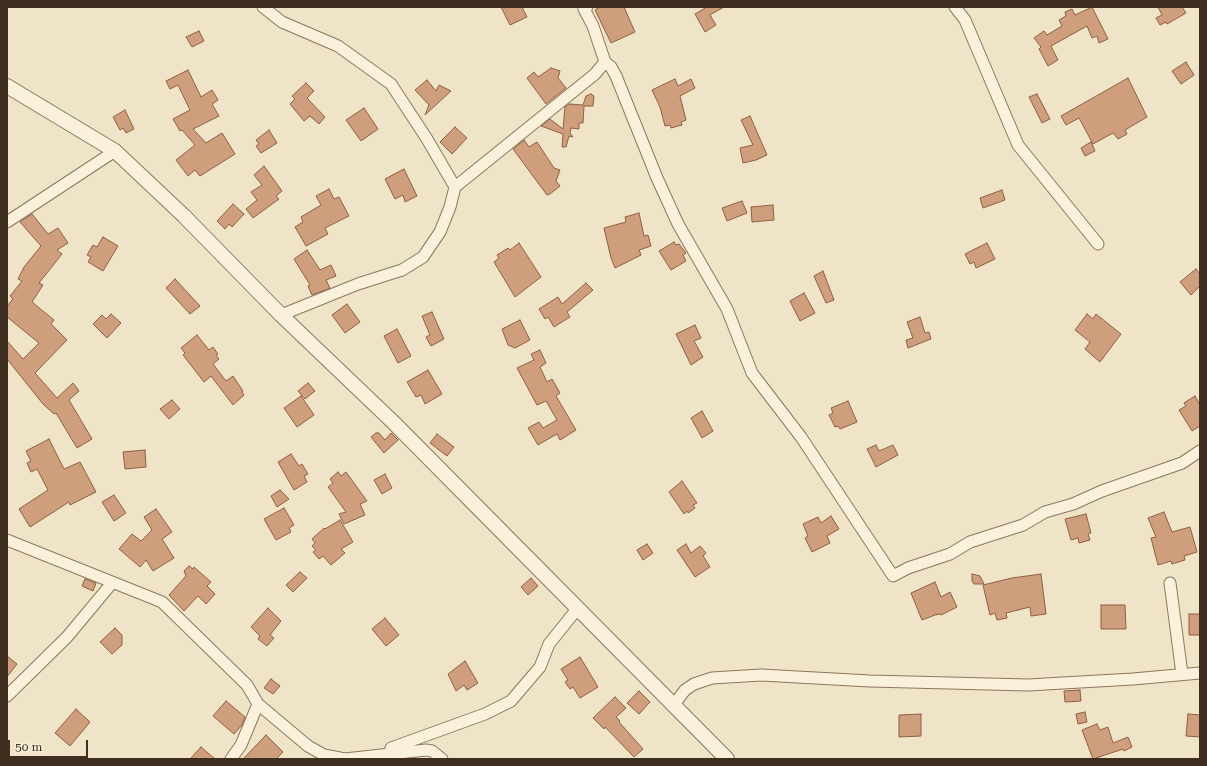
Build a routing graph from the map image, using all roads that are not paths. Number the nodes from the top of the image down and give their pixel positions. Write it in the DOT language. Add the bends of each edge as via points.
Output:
graph roads {
  1 [pos="263,7"];
  2 [pos="955,7"];
  3 [pos="584,8"];
  4 [pos="605,62"];
  5 [pos="7,86"];
  6 [pos="115,151"];
  7 [pos="455,187"];
  8 [pos="7,222"];
  9 [pos="1098,244"];
  10 [pos="281,315"];
  11 [pos="1200,451"];
  12 [pos="7,540"];
  13 [pos="112,583"];
  14 [pos="1170,583"];
  15 [pos="577,609"];
  16 [pos="1200,672"];
  17 [pos="1182,674"];
  18 [pos="7,696"];
  19 [pos="258,704"];
  20 [pos="673,706"];
  21 [pos="430,734"];
  22 [pos="432,751"];
  23 [pos="372,755"];
  24 [pos="231,759"];
  25 [pos="442,759"];
  26 [pos="727,759"];
  1 -- 7 [label="street" via="282,22 338,46 391,84 427,138"];
  2 -- 9 [label="street" via="965,20 1018,145"];
  3 -- 4 [label="street"];
  4 -- 7 [label="street" via="595,74"];
  4 -- 11 [label="street" via="616,76 678,224 727,309 752,373 801,437 893,576 908,568 950,554 970,542 1023,525 1046,512 1182,463"];
  5 -- 6 [label="street"];
  6 -- 8 [label="street"];
  6 -- 10 [label="street" via="184,216"];
  7 -- 10 [label="street" via="440,232 423,257 402,270 358,284"];
  10 -- 15 [label="street" via="393,422"];
  12 -- 13 [label="street"];
  13 -- 18 [label="street" via="67,637"];
  13 -- 19 [label="street" via="162,602 247,685"];
  14 -- 17 [label="street"];
  15 -- 20 [label="street"];
  15 -- 21 [label="street" via="549,644 540,667 511,701 485,714"];
  16 -- 17 [label="street"];
  17 -- 20 [label="street" via="1133,680 1028,685 870,681 761,674 712,678 694,684 685,690"];
  19 -- 23 [label="street" via="308,746 324,755 345,759"];
  19 -- 24 [label="street"];
  20 -- 26 [label="street"];
  21 -- 22 [label="street"];
  21 -- 23 [label="street"];
  22 -- 23 [label="street" via="407,750"];
  22 -- 25 [label="street"];
}
